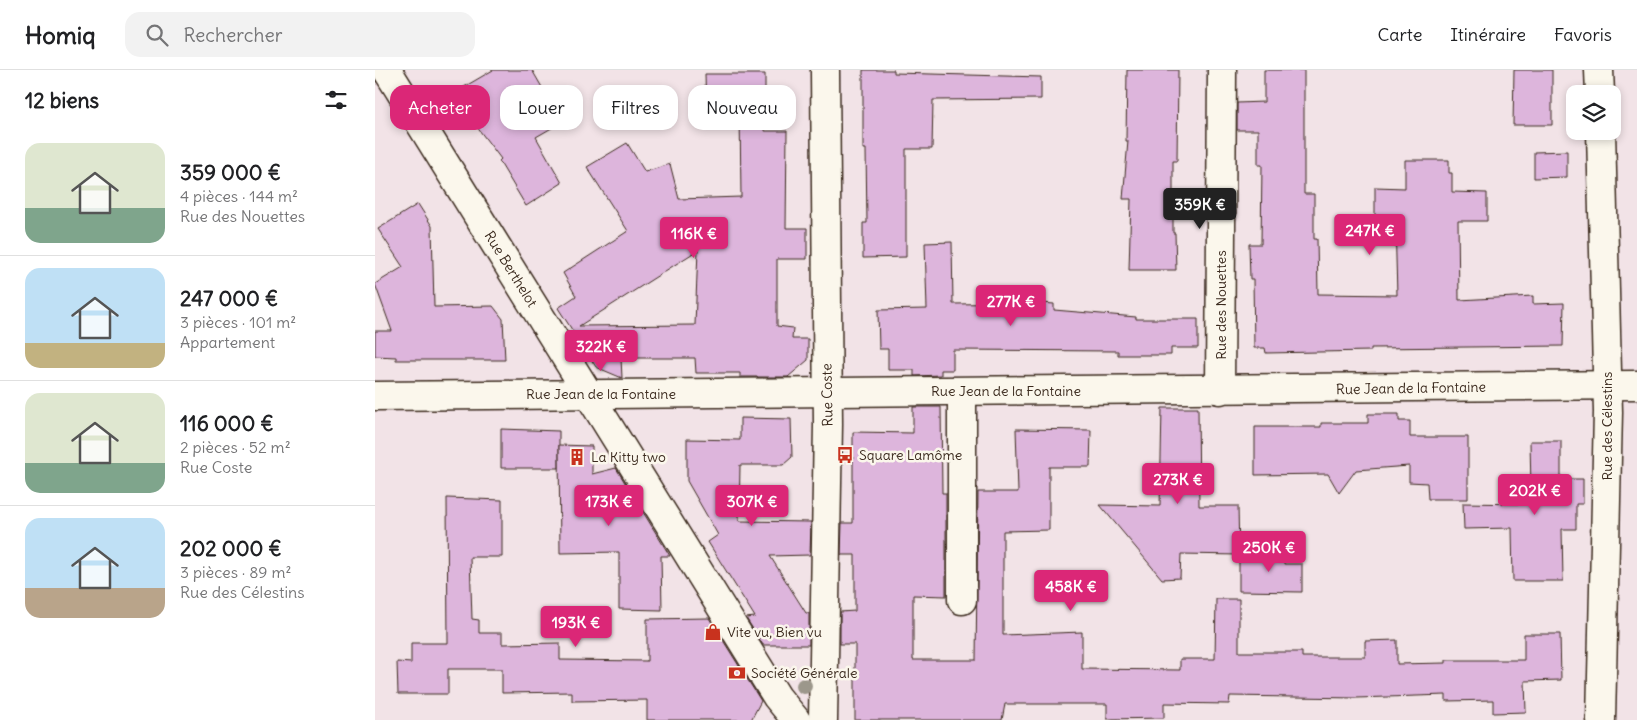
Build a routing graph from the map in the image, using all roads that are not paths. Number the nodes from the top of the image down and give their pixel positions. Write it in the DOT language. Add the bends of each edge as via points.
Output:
graph roads {
  1 [pos="387,70"];
  2 [pos="825,70"];
  3 [pos="1222,70"];
  4 [pos="1599,70"];
  5 [pos="1600,85"];
  6 [pos="1601,140"];
  7 [pos="1607,385"];
  8 [pos="1637,385"];
  9 [pos="1220,390"];
  10 [pos="962,392"];
  11 [pos="588,393"];
  12 [pos="827,393"];
  13 [pos="375,396"];
  14 [pos="962,600"];
  15 [pos="796,720"];
  16 [pos="823,720"];
  17 [pos="1601,720"];
  1 -- 11 [label="street, Rue Berthelot"];
  2 -- 12 [label="street, Rue Coste"];
  3 -- 9 [label="street, Rue des Nouettes"];
  4 -- 5 [label="street"];
  6 -- 7 [label="street, Rue des Célestins"];
  7 -- 8 [label="street, Rue Jean de la Fontaine"];
  7 -- 9 [label="street, Rue Jean de la Fontaine"];
  7 -- 17 [label="street, Rue des Célestins"];
  9 -- 10 [label="street, Rue Jean de la Fontaine"];
  10 -- 12 [label="street, Rue Jean de la Fontaine"];
  10 -- 14 [label="street"];
  11 -- 12 [label="street, Rue Jean de la Fontaine"];
  11 -- 13 [label="street, Rue Jean de la Fontaine"];
  11 -- 15 [label="street, Rue Berthelot" via="777,696"];
  12 -- 16 [label="street, Rue Coste"];
}
